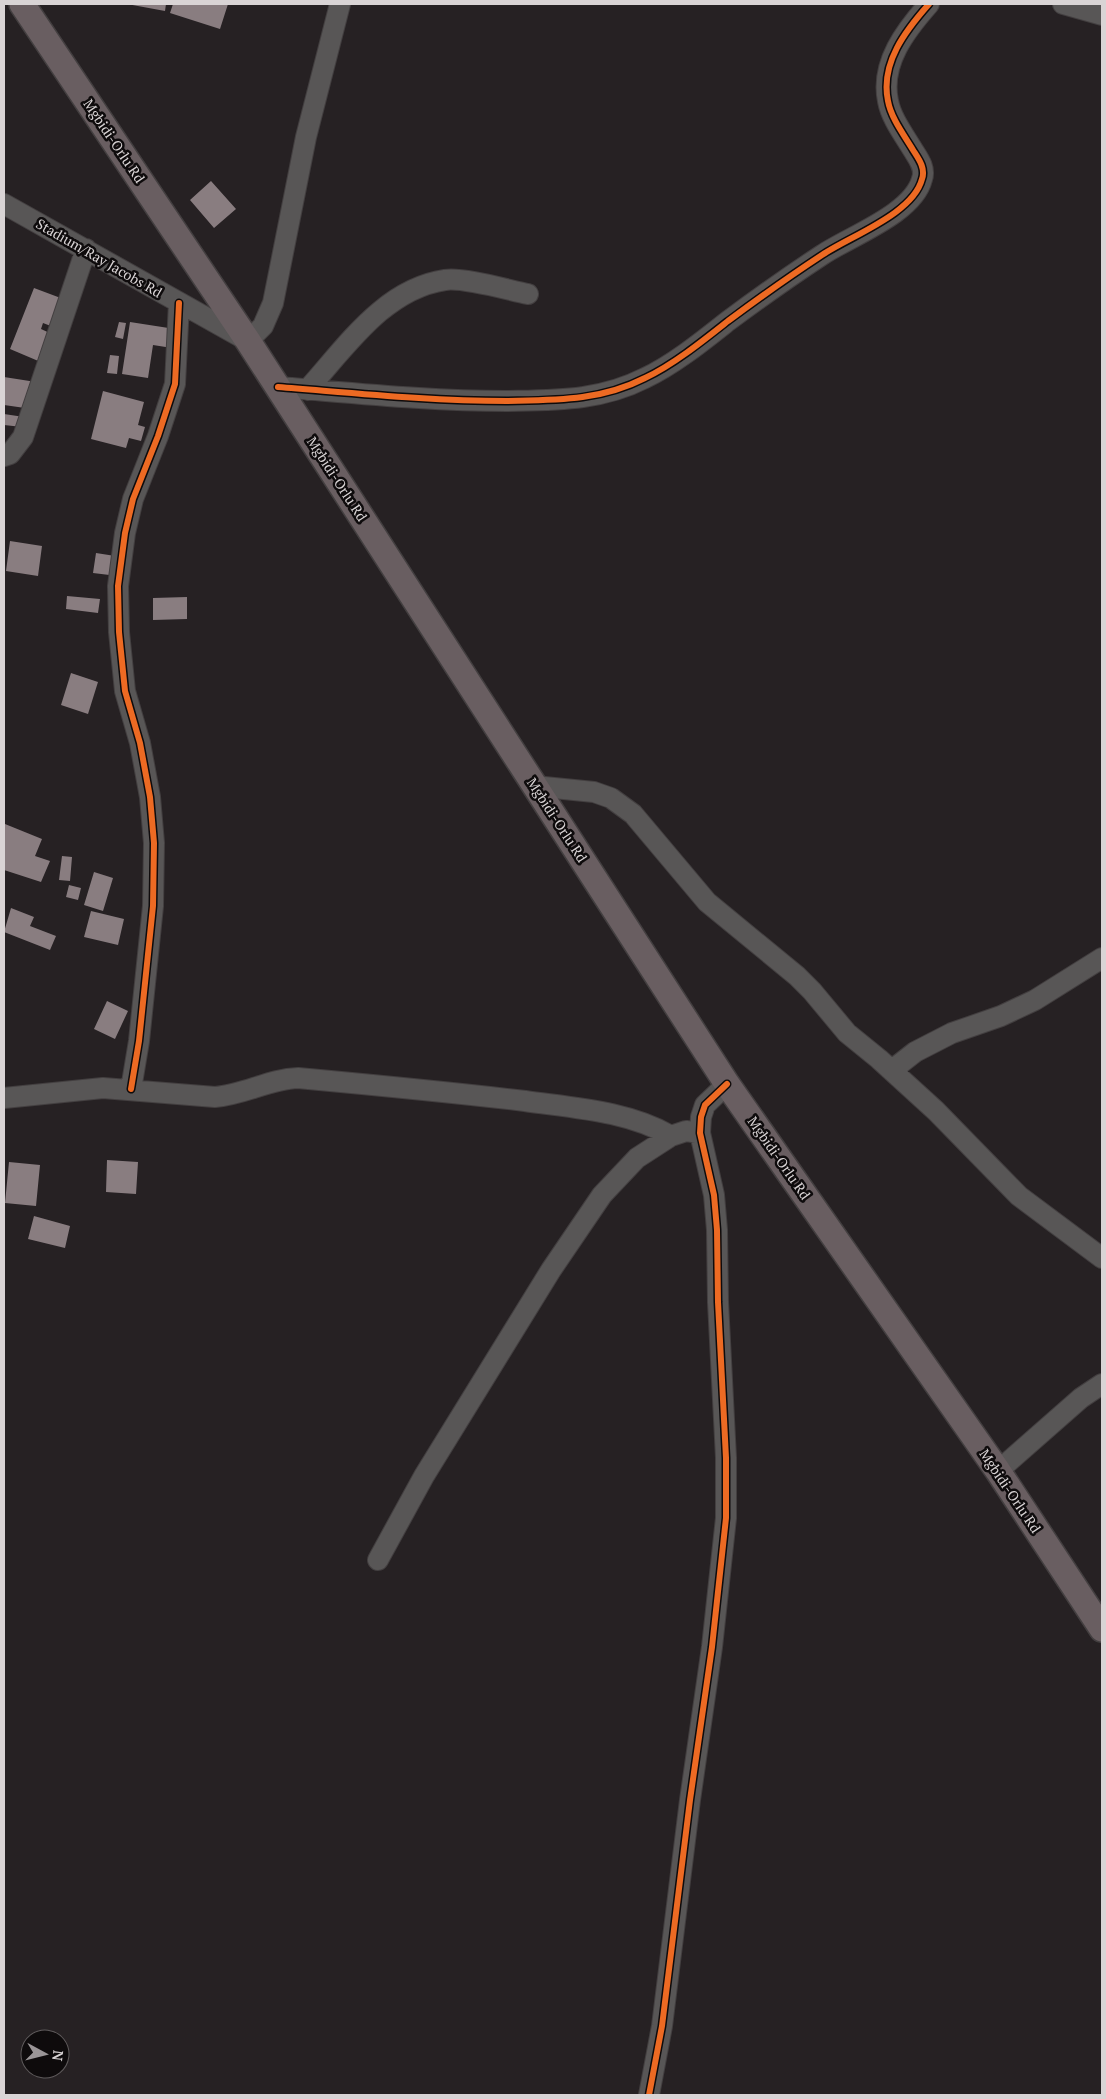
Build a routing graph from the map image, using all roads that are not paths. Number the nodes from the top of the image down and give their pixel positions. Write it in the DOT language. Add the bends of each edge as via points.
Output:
graph roads {
  1 [pos="22,4"];
  2 [pos="340,4"];
  3 [pos="929,4"];
  4 [pos="1063,4"];
  5 [pos="1102,15"];
  6 [pos="4,204"];
  7 [pos="86,249"];
  8 [pos="528,294"];
  9 [pos="179,303"];
  10 [pos="248,340"];
  11 [pos="278,387"];
  12 [pos="307,390"];
  13 [pos="4,456"];
  14 [pos="534,786"];
  15 [pos="1102,958"];
  16 [pos="892,1070"];
  17 [pos="727,1084"];
  18 [pos="131,1089"];
  19 [pos="4,1098"];
  20 [pos="700,1133"];
  21 [pos="671,1136"];
  22 [pos="1102,1258"];
  23 [pos="1102,1384"];
  24 [pos="998,1471"];
  25 [pos="378,1560"];
  26 [pos="1102,1629"];
  27 [pos="649,2095"];
  1 -- 10 [label="main road, Mgbidi-Orlu Rd"];
  2 -- 10 [label="street" via="306,137 273,303 263,326"];
  3 -- 12 [label="street" via="901,41 887,68 888,101 922,165 923,179 913,196 894,214 838,244 772,287 701,342 647,378 615,391 570,400 458,401"];
  4 -- 5 [label="street"];
  6 -- 7 [label="street, Stadium/Ray Jacobs Rd"];
  7 -- 9 [label="street, Stadium/Ray Jacobs Rd"];
  7 -- 13 [label="street" via="23,437 10,454"];
  8 -- 12 [label="street" via="446,279 411,289 378,312"];
  9 -- 10 [label="street, Stadium/Ray Jacobs Rd"];
  9 -- 18 [label="street" via="175,384 133,499 118,586 118,632 125,691 140,743 154,843 152,906"];
  10 -- 11 [label="main road, Mgbidi-Orlu Rd"];
  11 -- 12 [label="street"];
  11 -- 14 [label="main road, Mgbidi-Orlu Rd"];
  14 -- 16 [label="street" via="594,792 611,798 633,814 707,902 797,976 847,1033"];
  14 -- 17 [label="main road, Mgbidi-Orlu Rd"];
  15 -- 16 [label="street" via="1035,1000 952,1033 915,1052"];
  16 -- 22 [label="street" via="1020,1196"];
  17 -- 20 [label="street" via="705,1104"];
  17 -- 24 [label="main road, Mgbidi-Orlu Rd"];
  18 -- 19 [label="street" via="103,1088"];
  18 -- 21 [label="street" via="215,1097 233,1095 285,1078 298,1078 569,1107 634,1119"];
  20 -- 21 [label="street" via="686,1131"];
  20 -- 27 [label="street" via="714,1195 717,1230 726,1518 662,2026"];
  21 -- 25 [label="street" via="637,1158 602,1195 546,1278 424,1476"];
  23 -- 24 [label="street" via="1081,1398"];
  24 -- 26 [label="main road, Mgbidi-Orlu Rd"];
}
